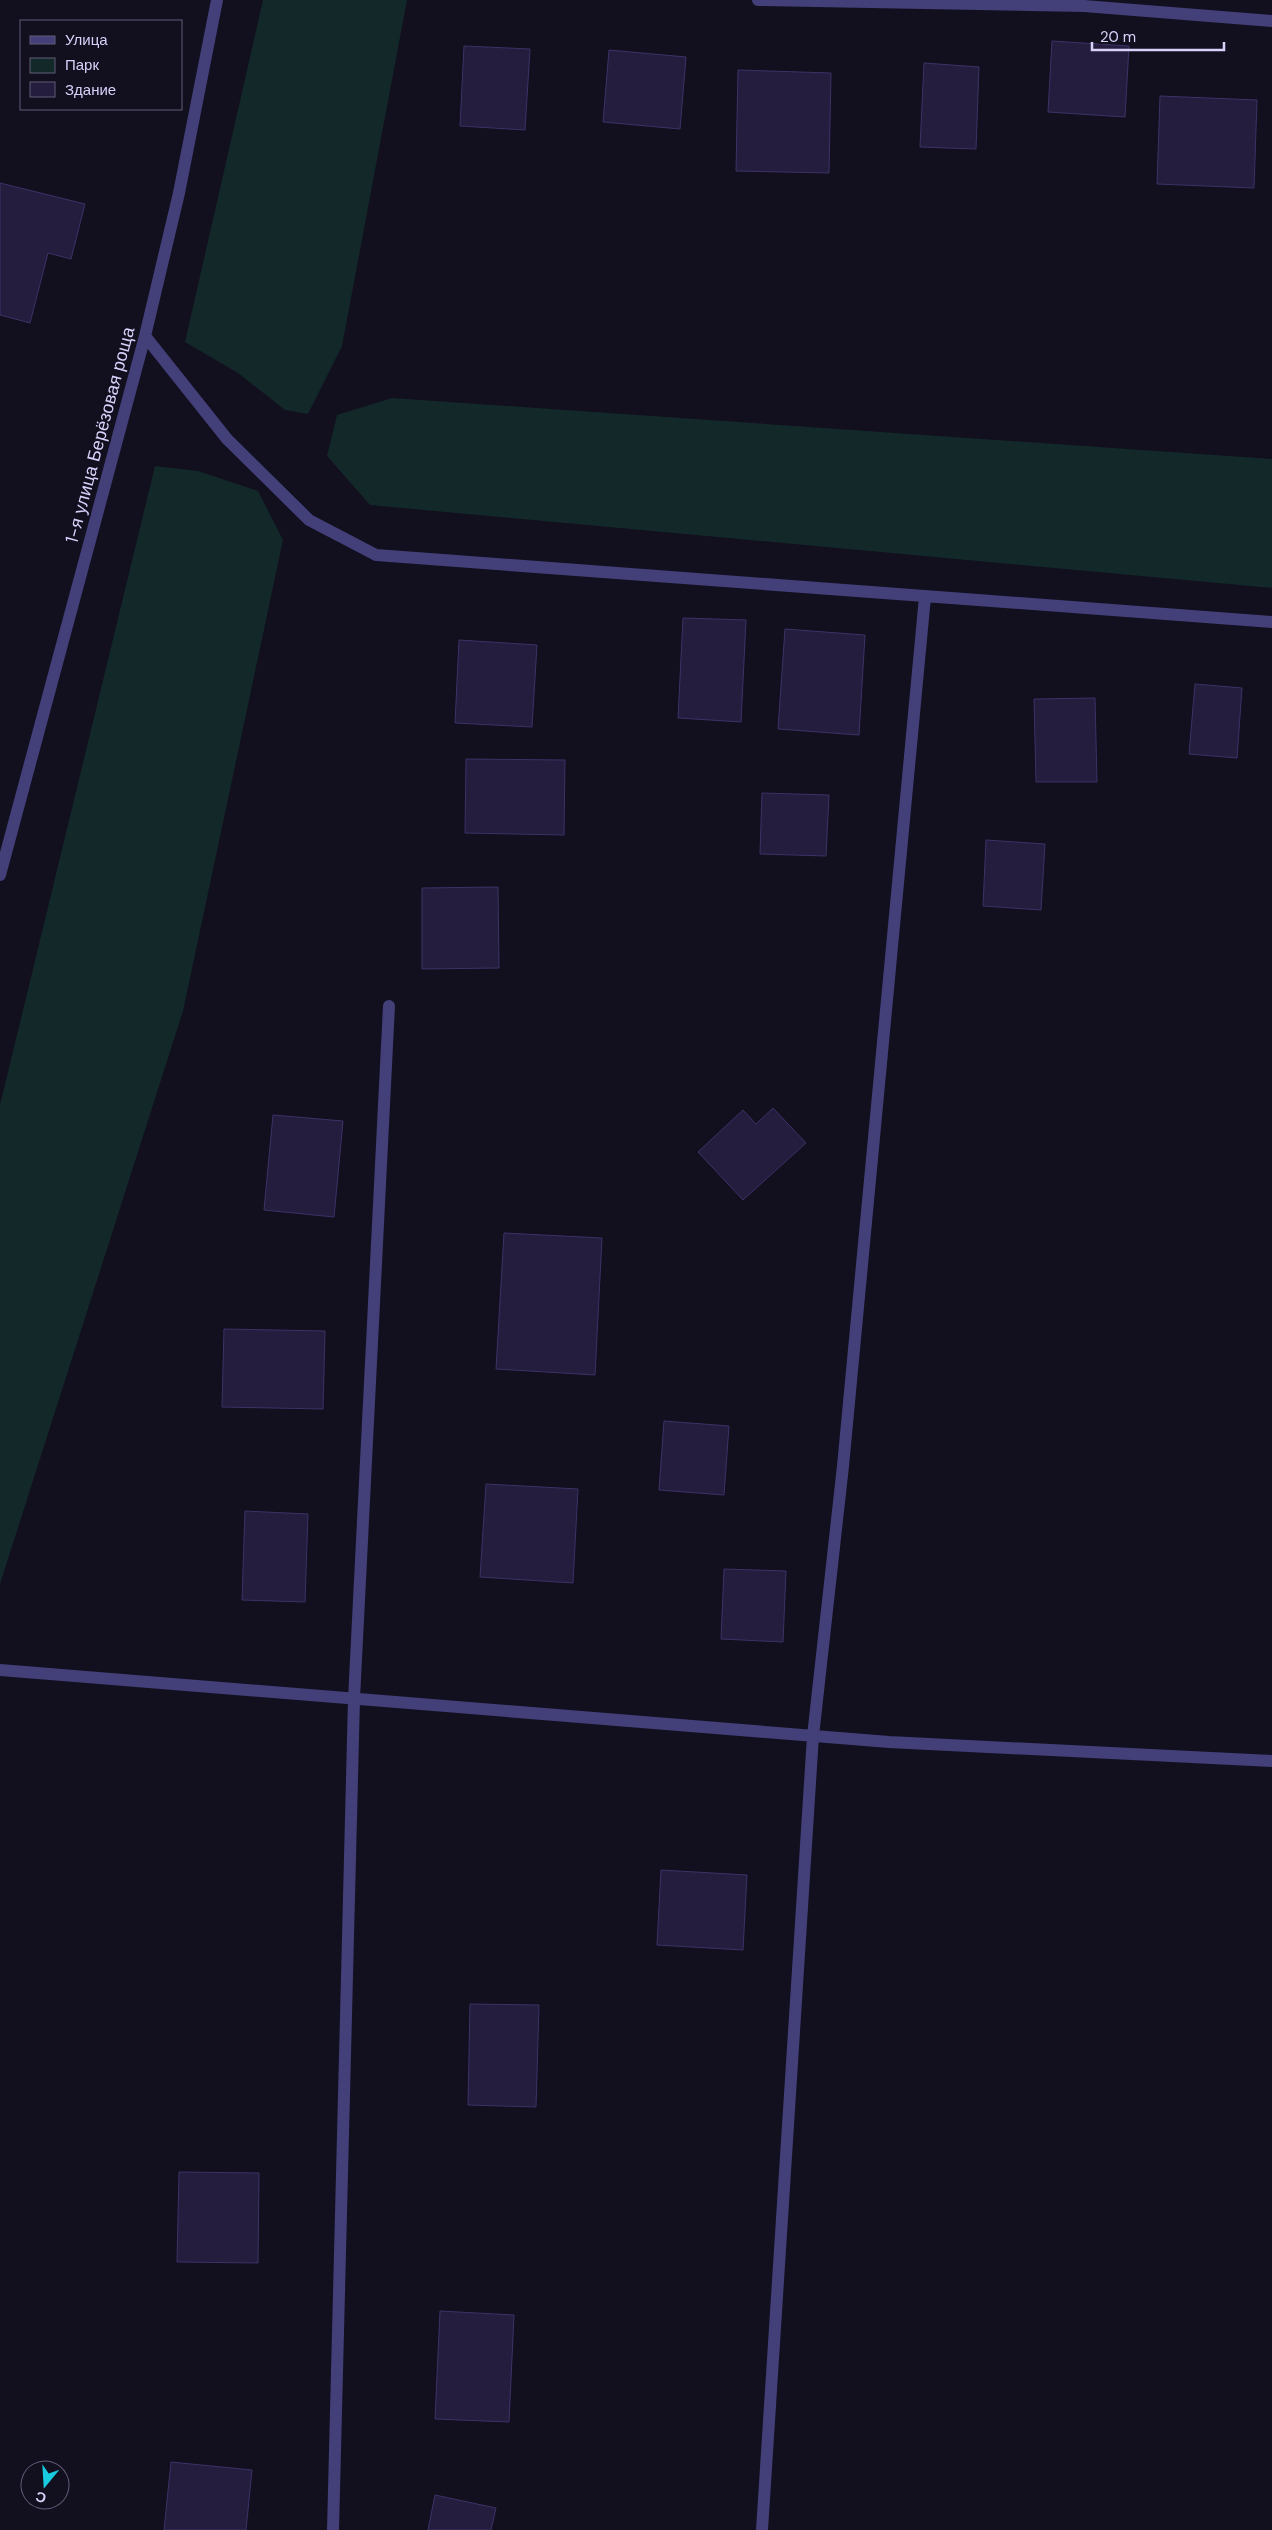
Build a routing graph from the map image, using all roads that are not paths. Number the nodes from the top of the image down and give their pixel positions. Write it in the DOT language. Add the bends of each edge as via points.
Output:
graph roads {
  1 [pos="217,0"];
  2 [pos="758,0"];
  3 [pos="1272,21"];
  4 [pos="145,336"];
  5 [pos="926,598"];
  6 [pos="1272,622"];
  7 [pos="0,875"];
  8 [pos="389,1006"];
  9 [pos="0,1670"];
  10 [pos="354,1699"];
  11 [pos="813,1736"];
  12 [pos="1272,1761"];
  13 [pos="333,2530"];
  14 [pos="762,2530"];
  1 -- 4 [label="street, 1-я улица Берёзовая роща" via="179,193"];
  2 -- 3 [label="street" via="1084,6"];
  4 -- 5 [label="street" via="227,439 309,520 376,555"];
  4 -- 7 [label="street, 1-я улица Берёзовая роща"];
  5 -- 6 [label="street"];
  5 -- 11 [label="street" via="844,1466"];
  8 -- 10 [label="street"];
  9 -- 10 [label="street"];
  10 -- 11 [label="street"];
  10 -- 13 [label="street"];
  11 -- 12 [label="street"];
  11 -- 14 [label="street"];
}
